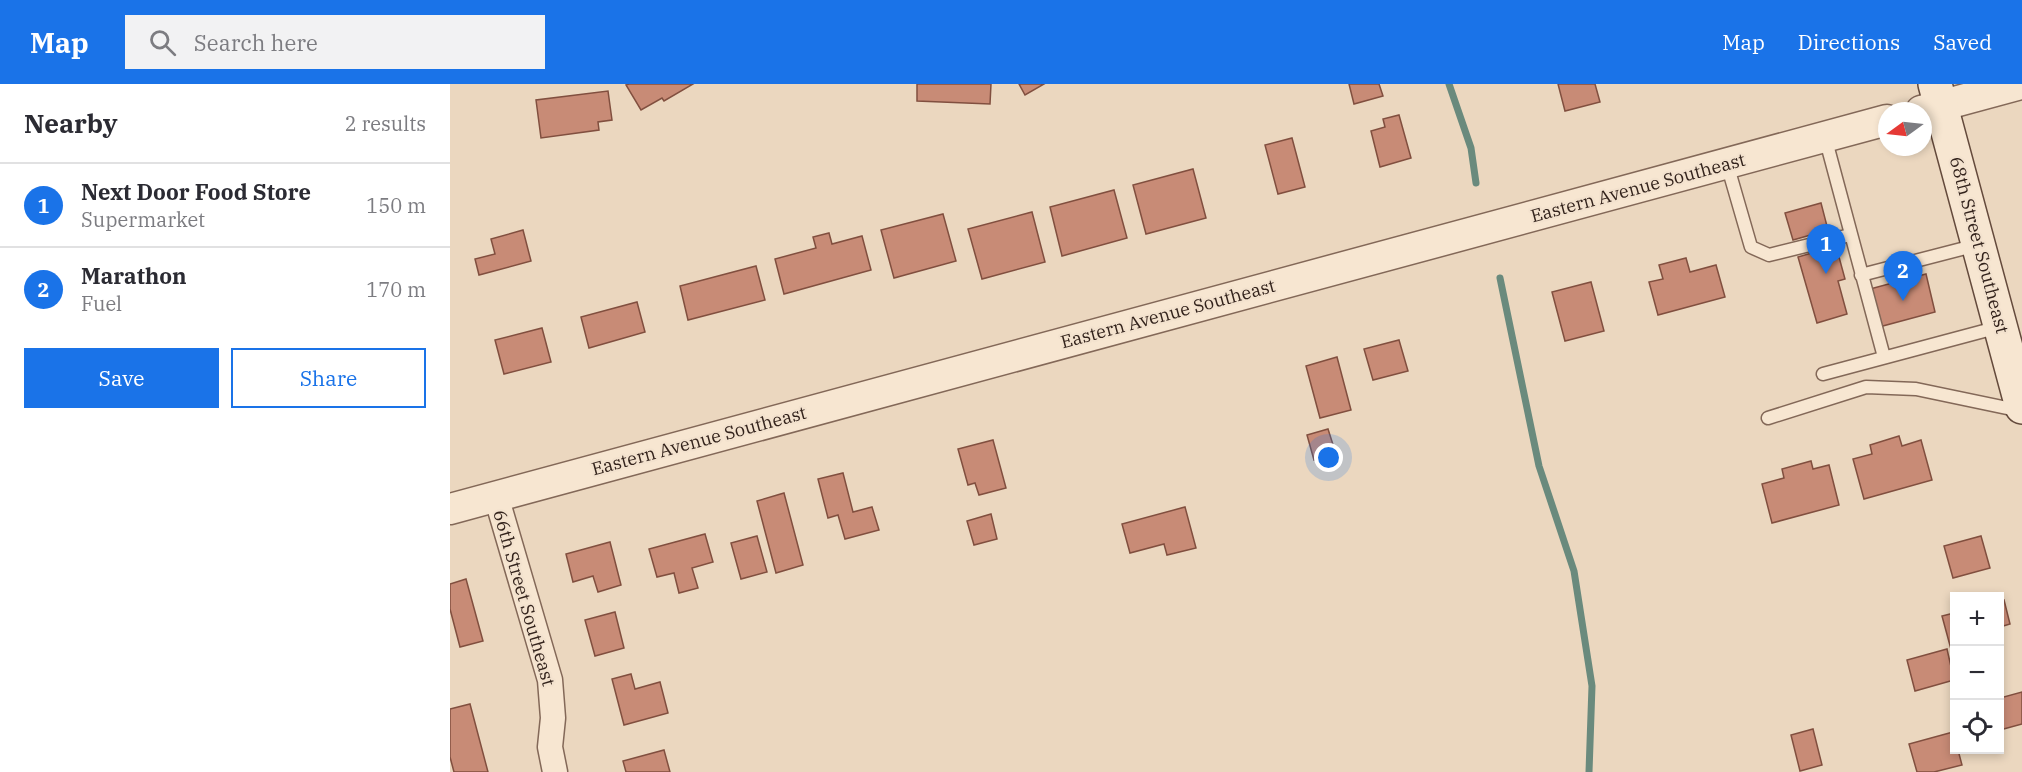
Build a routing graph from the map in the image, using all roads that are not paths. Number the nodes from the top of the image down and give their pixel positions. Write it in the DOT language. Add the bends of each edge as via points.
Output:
graph roads {
  1 [pos="2021,84"];
  2 [pos="1932,100"];
  3 [pos="1878,122"];
  4 [pos="1825,137"];
  5 [pos="1727,164"];
  6 [pos="1850,235"];
  7 [pos="1978,244"];
  8 [pos="1861,275"];
  9 [pos="2001,326"];
  10 [pos="1884,357"];
  11 [pos="1823,374"];
  12 [pos="2022,407"];
  13 [pos="2022,412"];
  14 [pos="1768,418"];
  15 [pos="496,496"];
  16 [pos="450,509"];
  17 [pos="555,772"];
  1 -- 2 [label="street"];
  2 -- 7 [label="main road, 68th Street Southeast"];
  3 -- 4 [label="street, Eastern Avenue Southeast"];
  4 -- 5 [label="street, Eastern Avenue Southeast"];
  4 -- 6 [label="lane"];
  5 -- 6 [label="lane" via="1750,247 1770,255"];
  5 -- 15 [label="street, Eastern Avenue Southeast"];
  6 -- 8 [label="lane"];
  7 -- 8 [label="lane"];
  7 -- 9 [label="main road, 68th Street Southeast"];
  8 -- 10 [label="lane"];
  9 -- 10 [label="lane"];
  9 -- 12 [label="main road, 68th Street Southeast"];
  10 -- 11 [label="lane"];
  13 -- 14 [label="lane" via="1916,389 1866,387"];
  15 -- 16 [label="street, Eastern Avenue Southeast"];
  15 -- 17 [label="street, 66th Street Southeast" via="550,680 550,747"];
}
